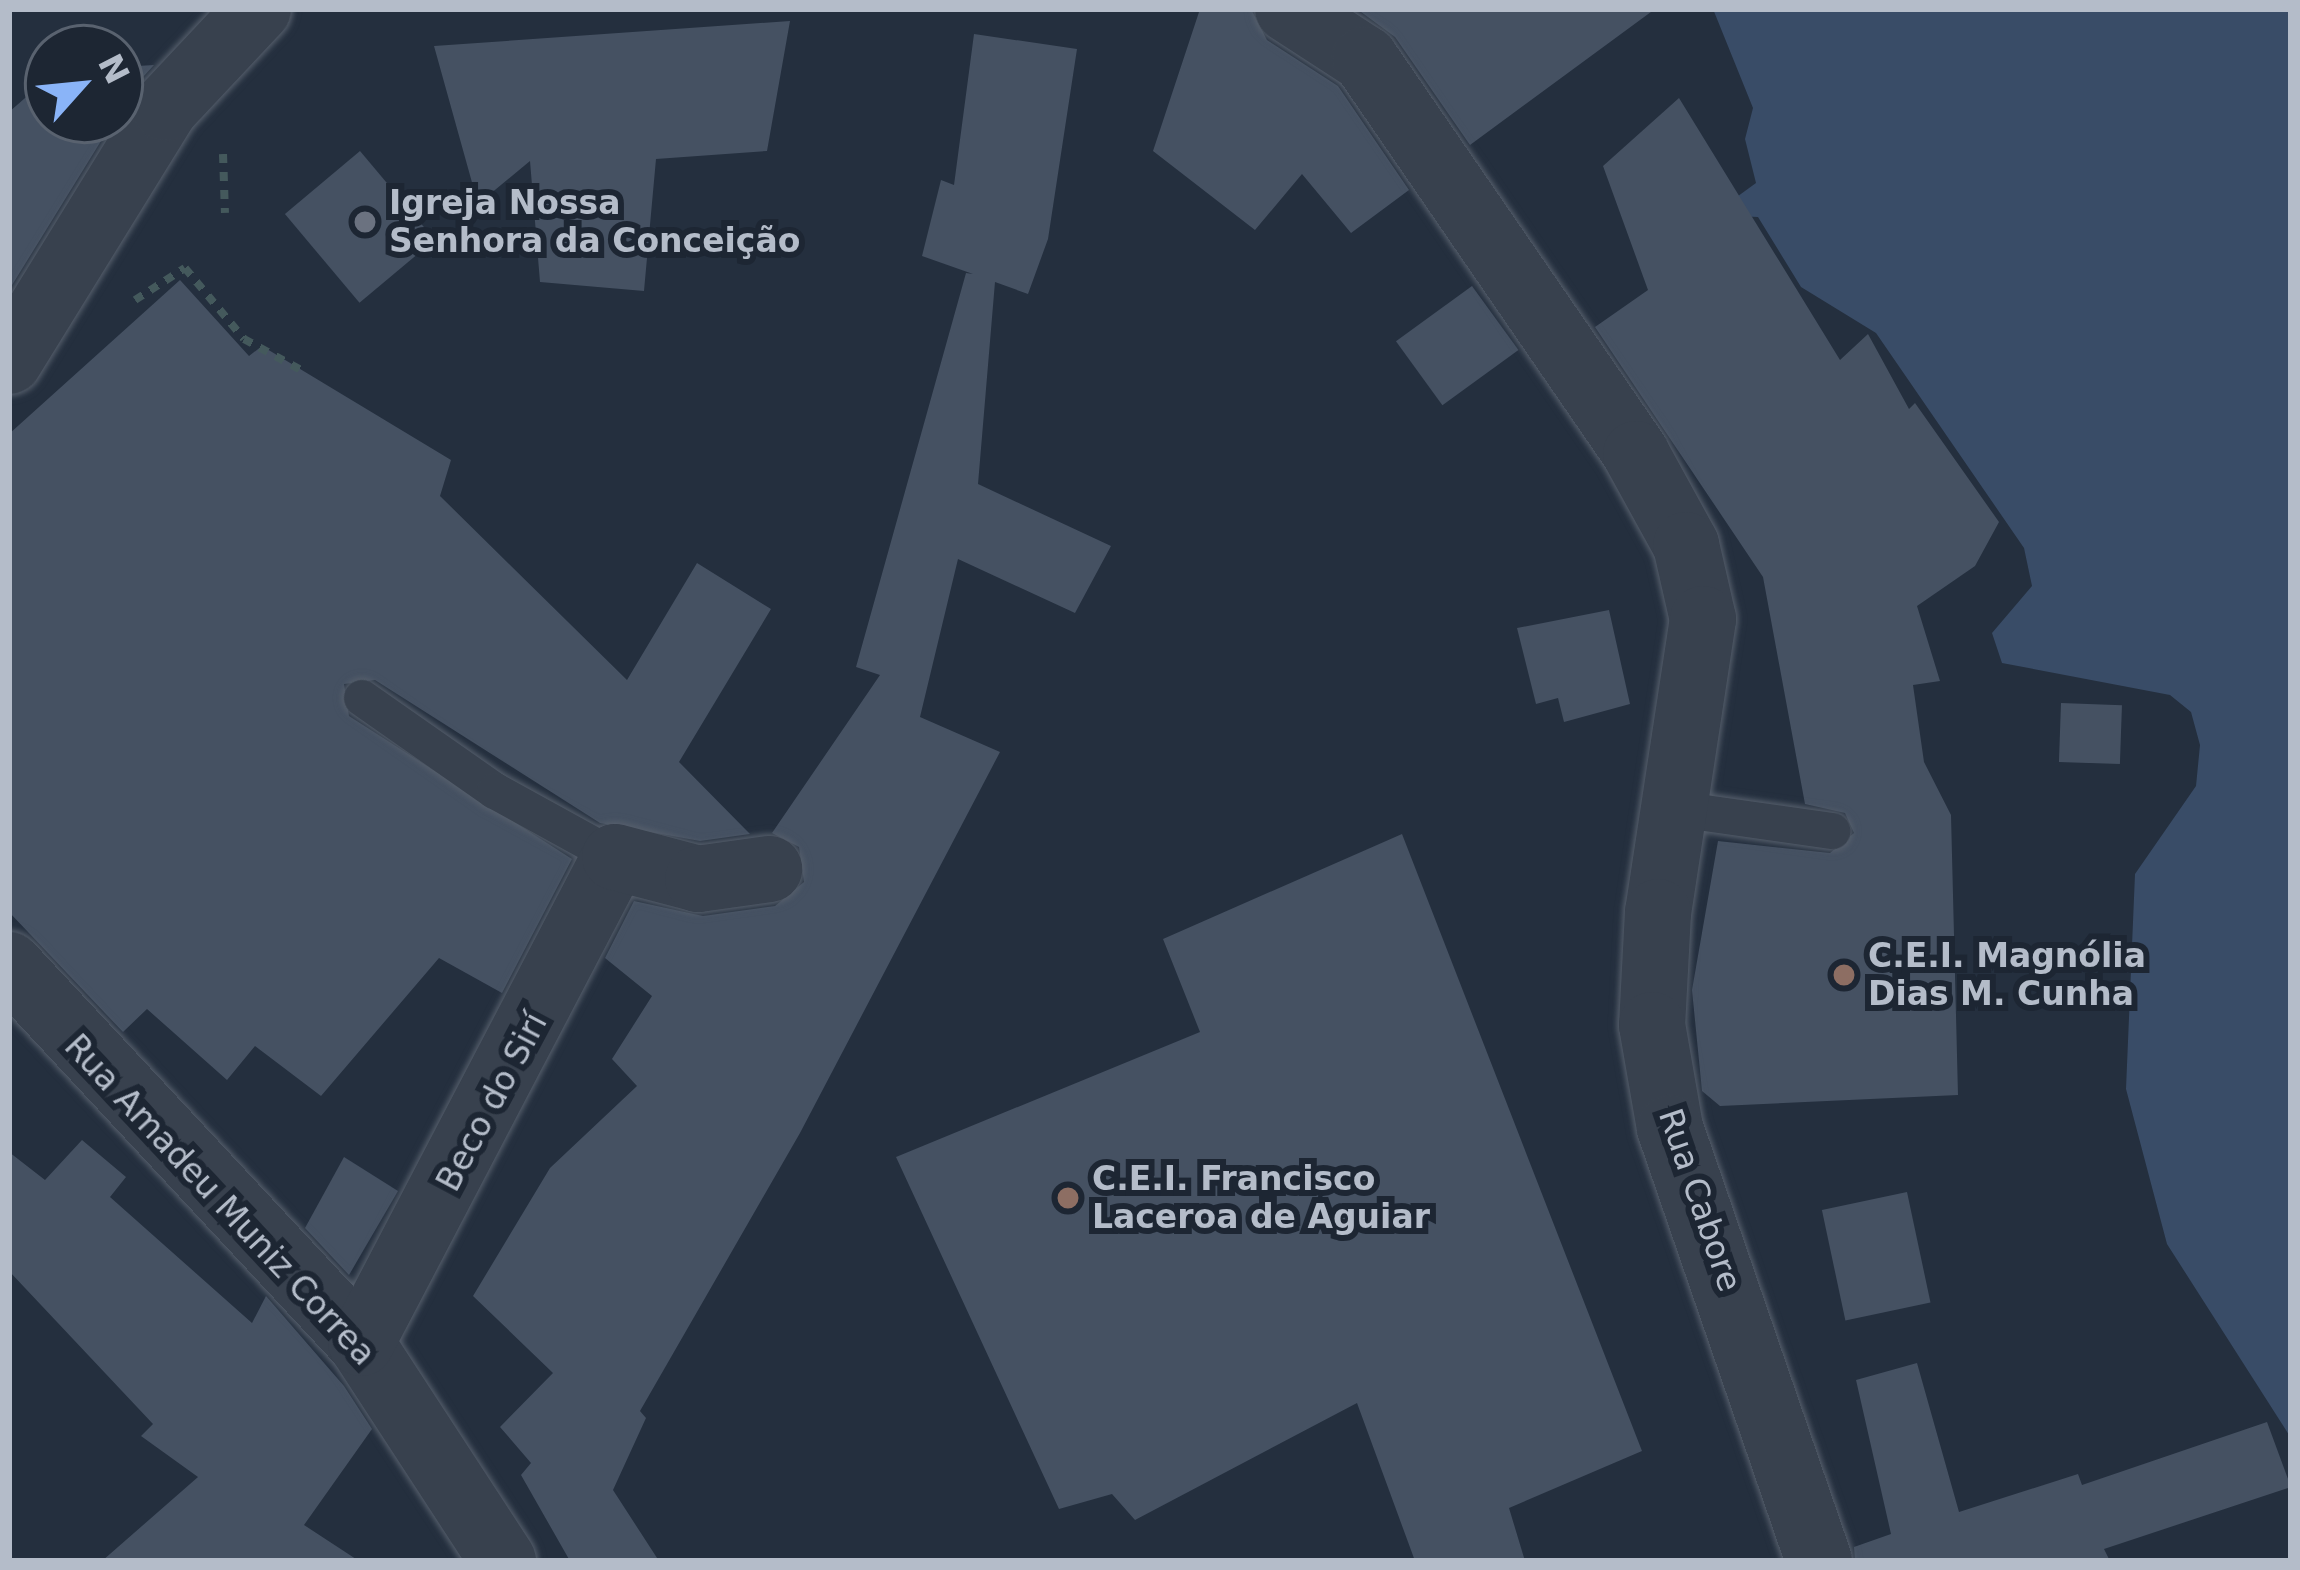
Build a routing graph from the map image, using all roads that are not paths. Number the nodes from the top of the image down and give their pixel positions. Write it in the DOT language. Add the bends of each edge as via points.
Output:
graph roads {
  1 [pos="258,9"];
  2 [pos="1288,9"];
  3 [pos="9,361"];
  4 [pos="362,698"];
  5 [pos="1677,809"];
  6 [pos="1832,832"];
  7 [pos="615,857"];
  8 [pos="770,869"];
  9 [pos="9,965"];
  10 [pos="361,1343"];
  11 [pos="503,1561"];
  12 [pos="1819,1561"];
  1 -- 3 [label="street" via="165,108"];
  2 -- 5 [label="street, Rua Cabore" via="1365,59 1636,454 1686,544 1703,619"];
  4 -- 7 [label="lane" via="495,791"];
  5 -- 6 [label="lane"];
  5 -- 12 [label="street, Rua Cabore" via="1658,912 1652,1024 1670,1128"];
  7 -- 8 [label="street" via="698,879"];
  7 -- 10 [label="street, Beco do Sirí"];
  9 -- 10 [label="street, Rua Amadeu Muniz Correa"];
  10 -- 11 [label="street, Rua Amadeu Muniz Correa"];
}
